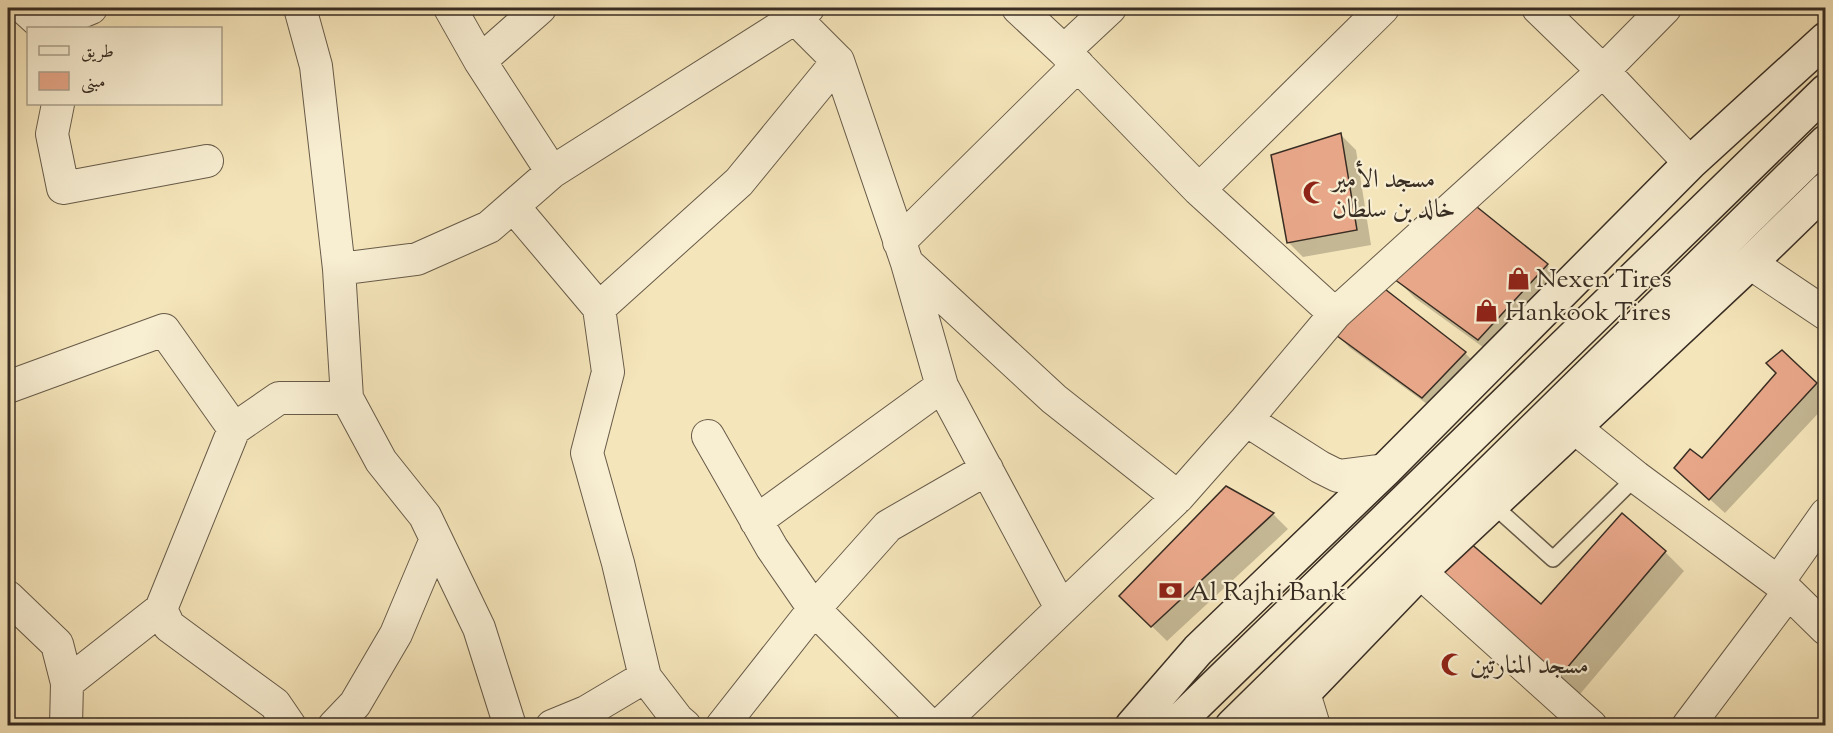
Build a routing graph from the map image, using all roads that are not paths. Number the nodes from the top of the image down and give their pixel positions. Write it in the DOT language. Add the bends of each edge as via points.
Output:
graph roads {
  1 [pos="91,8"];
  2 [pos="300,8"];
  3 [pos="450,8"];
  4 [pos="540,8"];
  5 [pos="1018,8"];
  6 [pos="1110,8"];
  7 [pos="1383,8"];
  8 [pos="1538,8"];
  9 [pos="1665,8"];
  10 [pos="796,11"];
  11 [pos="38,21"];
  12 [pos="1826,39"];
  13 [pos="1071,58"];
  14 [pos="480,61"];
  15 [pos="838,61"];
  16 [pos="1603,71"];
  17 [pos="1826,91"];
  18 [pos="58,105"];
  19 [pos="1826,142"];
  20 [pos="207,161"];
  21 [pos="1690,163"];
  22 [pos="552,172"];
  23 [pos="1826,189"];
  24 [pos="1199,190"];
  25 [pos="513,206"];
  26 [pos="903,253"];
  27 [pos="1750,263"];
  28 [pos="339,269"];
  29 [pos="599,308"];
  30 [pos="1335,314"];
  31 [pos="1826,314"];
  32 [pos="942,386"];
  33 [pos="8,387"];
  34 [pos="347,398"];
  35 [pos="1246,420"];
  36 [pos="1575,428"];
  37 [pos="234,429"];
  38 [pos="708,436"];
  39 [pos="987,469"];
  40 [pos="1385,470"];
  41 [pos="1636,477"];
  42 [pos="1178,496"];
  43 [pos="1493,505"];
  44 [pos="1826,514"];
  45 [pos="756,521"];
  46 [pos="436,539"];
  47 [pos="1420,572"];
  48 [pos="1783,587"];
  49 [pos="8,597"];
  50 [pos="1061,608"];
  51 [pos="161,609"];
  52 [pos="814,609"];
  53 [pos="1826,629"];
  54 [pos="645,677"];
  55 [pos="67,683"];
  56 [pos="1304,693"];
  57 [pos="66,726"];
  58 [pos="290,726"];
  59 [pos="334,726"];
  60 [pos="510,726"];
  61 [pos="552,726"];
  62 [pos="685,726"];
  63 [pos="722,726"];
  64 [pos="930,726"];
  65 [pos="939,726"];
  66 [pos="1132,726"];
  67 [pos="1174,726"];
  68 [pos="1232,726"];
  69 [pos="1272,726"];
  70 [pos="1314,726"];
  71 [pos="1591,726"];
  72 [pos="1688,726"];
  1 -- 11 [label="street"];
  2 -- 28 [label="street" via="316,66"];
  3 -- 14 [label="street"];
  4 -- 14 [label="street"];
  5 -- 13 [label="street"];
  6 -- 13 [label="street"];
  7 -- 24 [label="street"];
  8 -- 16 [label="street"];
  9 -- 16 [label="street"];
  10 -- 15 [label="street"];
  10 -- 22 [label="street"];
  12 -- 21 [label="main road"];
  13 -- 24 [label="street"];
  13 -- 26 [label="street"];
  14 -- 22 [label="street"];
  15 -- 26 [label="street"];
  15 -- 29 [label="street" via="739,182"];
  16 -- 21 [label="street"];
  16 -- 30 [label="street"];
  17 -- 67 [label="main road"];
  18 -- 20 [label="street" via="52,134 63,188"];
  19 -- 68 [label="main road"];
  21 -- 40 [label="main road"];
  22 -- 25 [label="street"];
  23 -- 27 [label="main road"];
  24 -- 30 [label="street"];
  25 -- 28 [label="street" via="489,227 417,259"];
  25 -- 29 [label="street"];
  26 -- 32 [label="street"];
  26 -- 42 [label="street" via="1054,399"];
  27 -- 31 [label="street"];
  27 -- 36 [label="main road"];
  28 -- 34 [label="street"];
  29 -- 54 [label="street" via="608,372 587,453"];
  30 -- 35 [label="street"];
  32 -- 39 [label="street"];
  32 -- 45 [label="street"];
  33 -- 37 [label="street" via="164,330"];
  34 -- 37 [label="street" via="279,398"];
  34 -- 46 [label="street" via="381,461 425,516"];
  35 -- 40 [label="street" via="1338,476"];
  35 -- 42 [label="street"];
  36 -- 41 [label="street"];
  36 -- 43 [label="main road"];
  37 -- 51 [label="street"];
  38 -- 45 [label="street"];
  39 -- 50 [label="street"];
  39 -- 52 [label="street" via="888,526"];
  40 -- 66 [label="main road" via="1198,650"];
  41 -- 43 [label="lane" via="1552,560"];
  41 -- 48 [label="street"];
  42 -- 50 [label="street"];
  43 -- 47 [label="main road"];
  44 -- 48 [label="street"];
  45 -- 52 [label="street"];
  46 -- 59 [label="street" via="396,634 355,704"];
  46 -- 60 [label="street" via="479,628"];
  47 -- 56 [label="main road"];
  47 -- 71 [label="street"];
  48 -- 53 [label="street"];
  48 -- 72 [label="street"];
  49 -- 55 [label="street" via="57,644"];
  50 -- 65 [label="street"];
  51 -- 55 [label="street"];
  51 -- 58 [label="street" via="169,626 275,704"];
  52 -- 63 [label="street"];
  52 -- 64 [label="street"];
  54 -- 61 [label="street" via="586,712"];
  54 -- 62 [label="street"];
  55 -- 57 [label="street"];
  56 -- 69 [label="main road"];
  56 -- 70 [label="street"];
}
